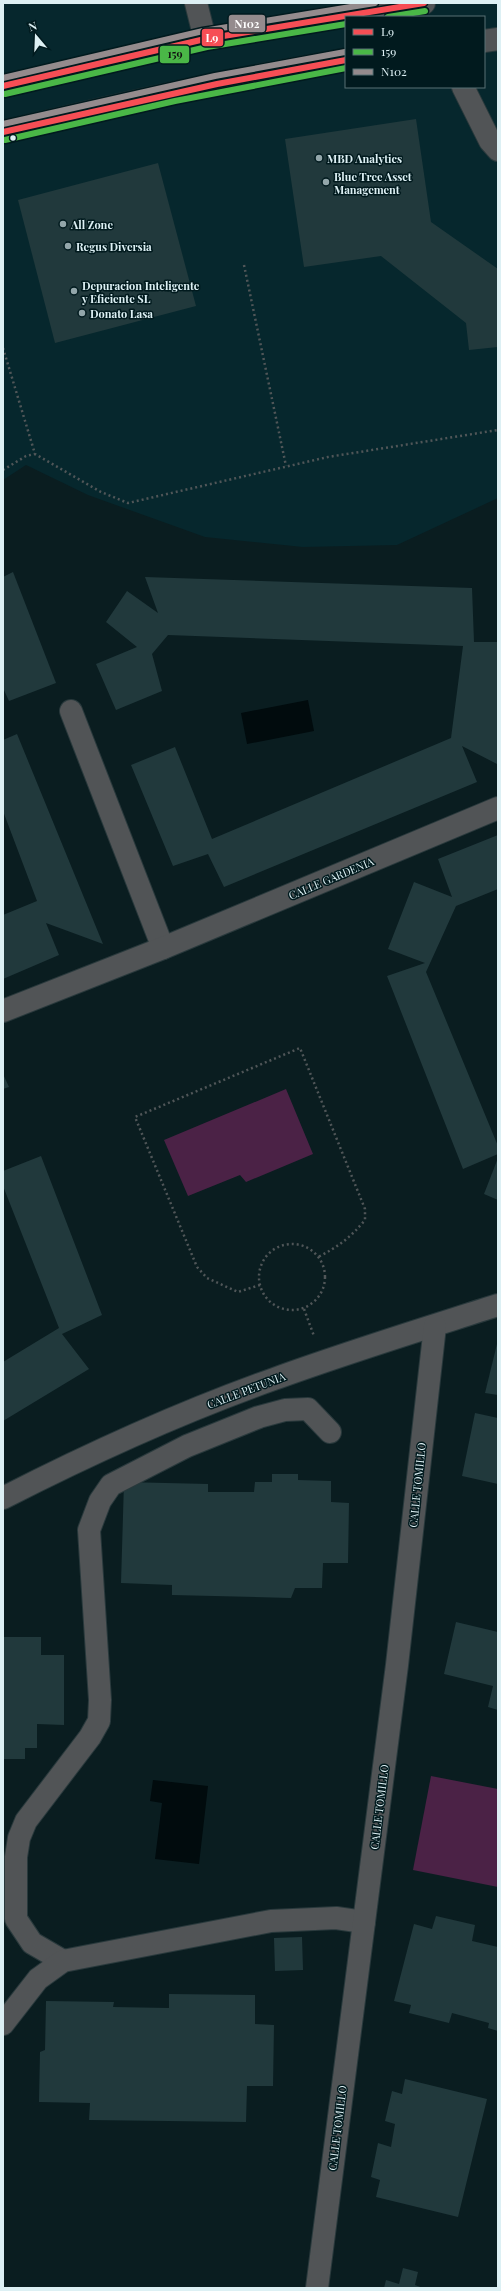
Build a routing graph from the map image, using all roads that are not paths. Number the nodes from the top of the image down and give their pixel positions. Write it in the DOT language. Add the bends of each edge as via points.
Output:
graph roads {
  1 [pos="196,3"];
  2 [pos="424,3"];
  3 [pos="205,39"];
  4 [pos="498,39"];
  5 [pos="485,41"];
  6 [pos="345,60"];
  7 [pos="3,86"];
  8 [pos="463,88"];
  9 [pos="3,132"];
  10 [pos="498,150"];
  11 [pos="71,711"];
  12 [pos="498,808"];
  13 [pos="163,948"];
  14 [pos="3,1011"];
  15 [pos="498,1305"];
  16 [pos="435,1326"];
  17 [pos="330,1432"];
  18 [pos="3,1498"];
  19 [pos="364,1922"];
  20 [pos="63,1961"];
  21 [pos="3,2024"];
  22 [pos="317,2288"];
  1 -- 3 [label="street"];
  2 -- 3 [label="street"];
  3 -- 7 [label="street"];
  4 -- 5 [label="street"];
  6 -- 9 [label="street" via="161,94"];
  8 -- 10 [label="street" via="490,142"];
  11 -- 13 [label="street"];
  12 -- 13 [label="street, CALLE GARDENIA"];
  13 -- 14 [label="street, CALLE GARDENIA"];
  15 -- 16 [label="street, CALLE PETUNIA"];
  16 -- 18 [label="street, CALLE PETUNIA" via="274,1379 205,1405"];
  16 -- 19 [label="street, CALLE TOMILLO" via="397,1665"];
  17 -- 20 [label="street" via="308,1409 285,1410 259,1417 187,1446 111,1485 100,1501 89,1530 100,1700 99,1721 90,1737 26,1821 19,1838 16,1857 16,1919 32,1943"];
  19 -- 20 [label="street" via="336,1918 272,1921"];
  19 -- 22 [label="street, CALLE TOMILLO"];
  20 -- 21 [label="street" via="38,1979"];
}
